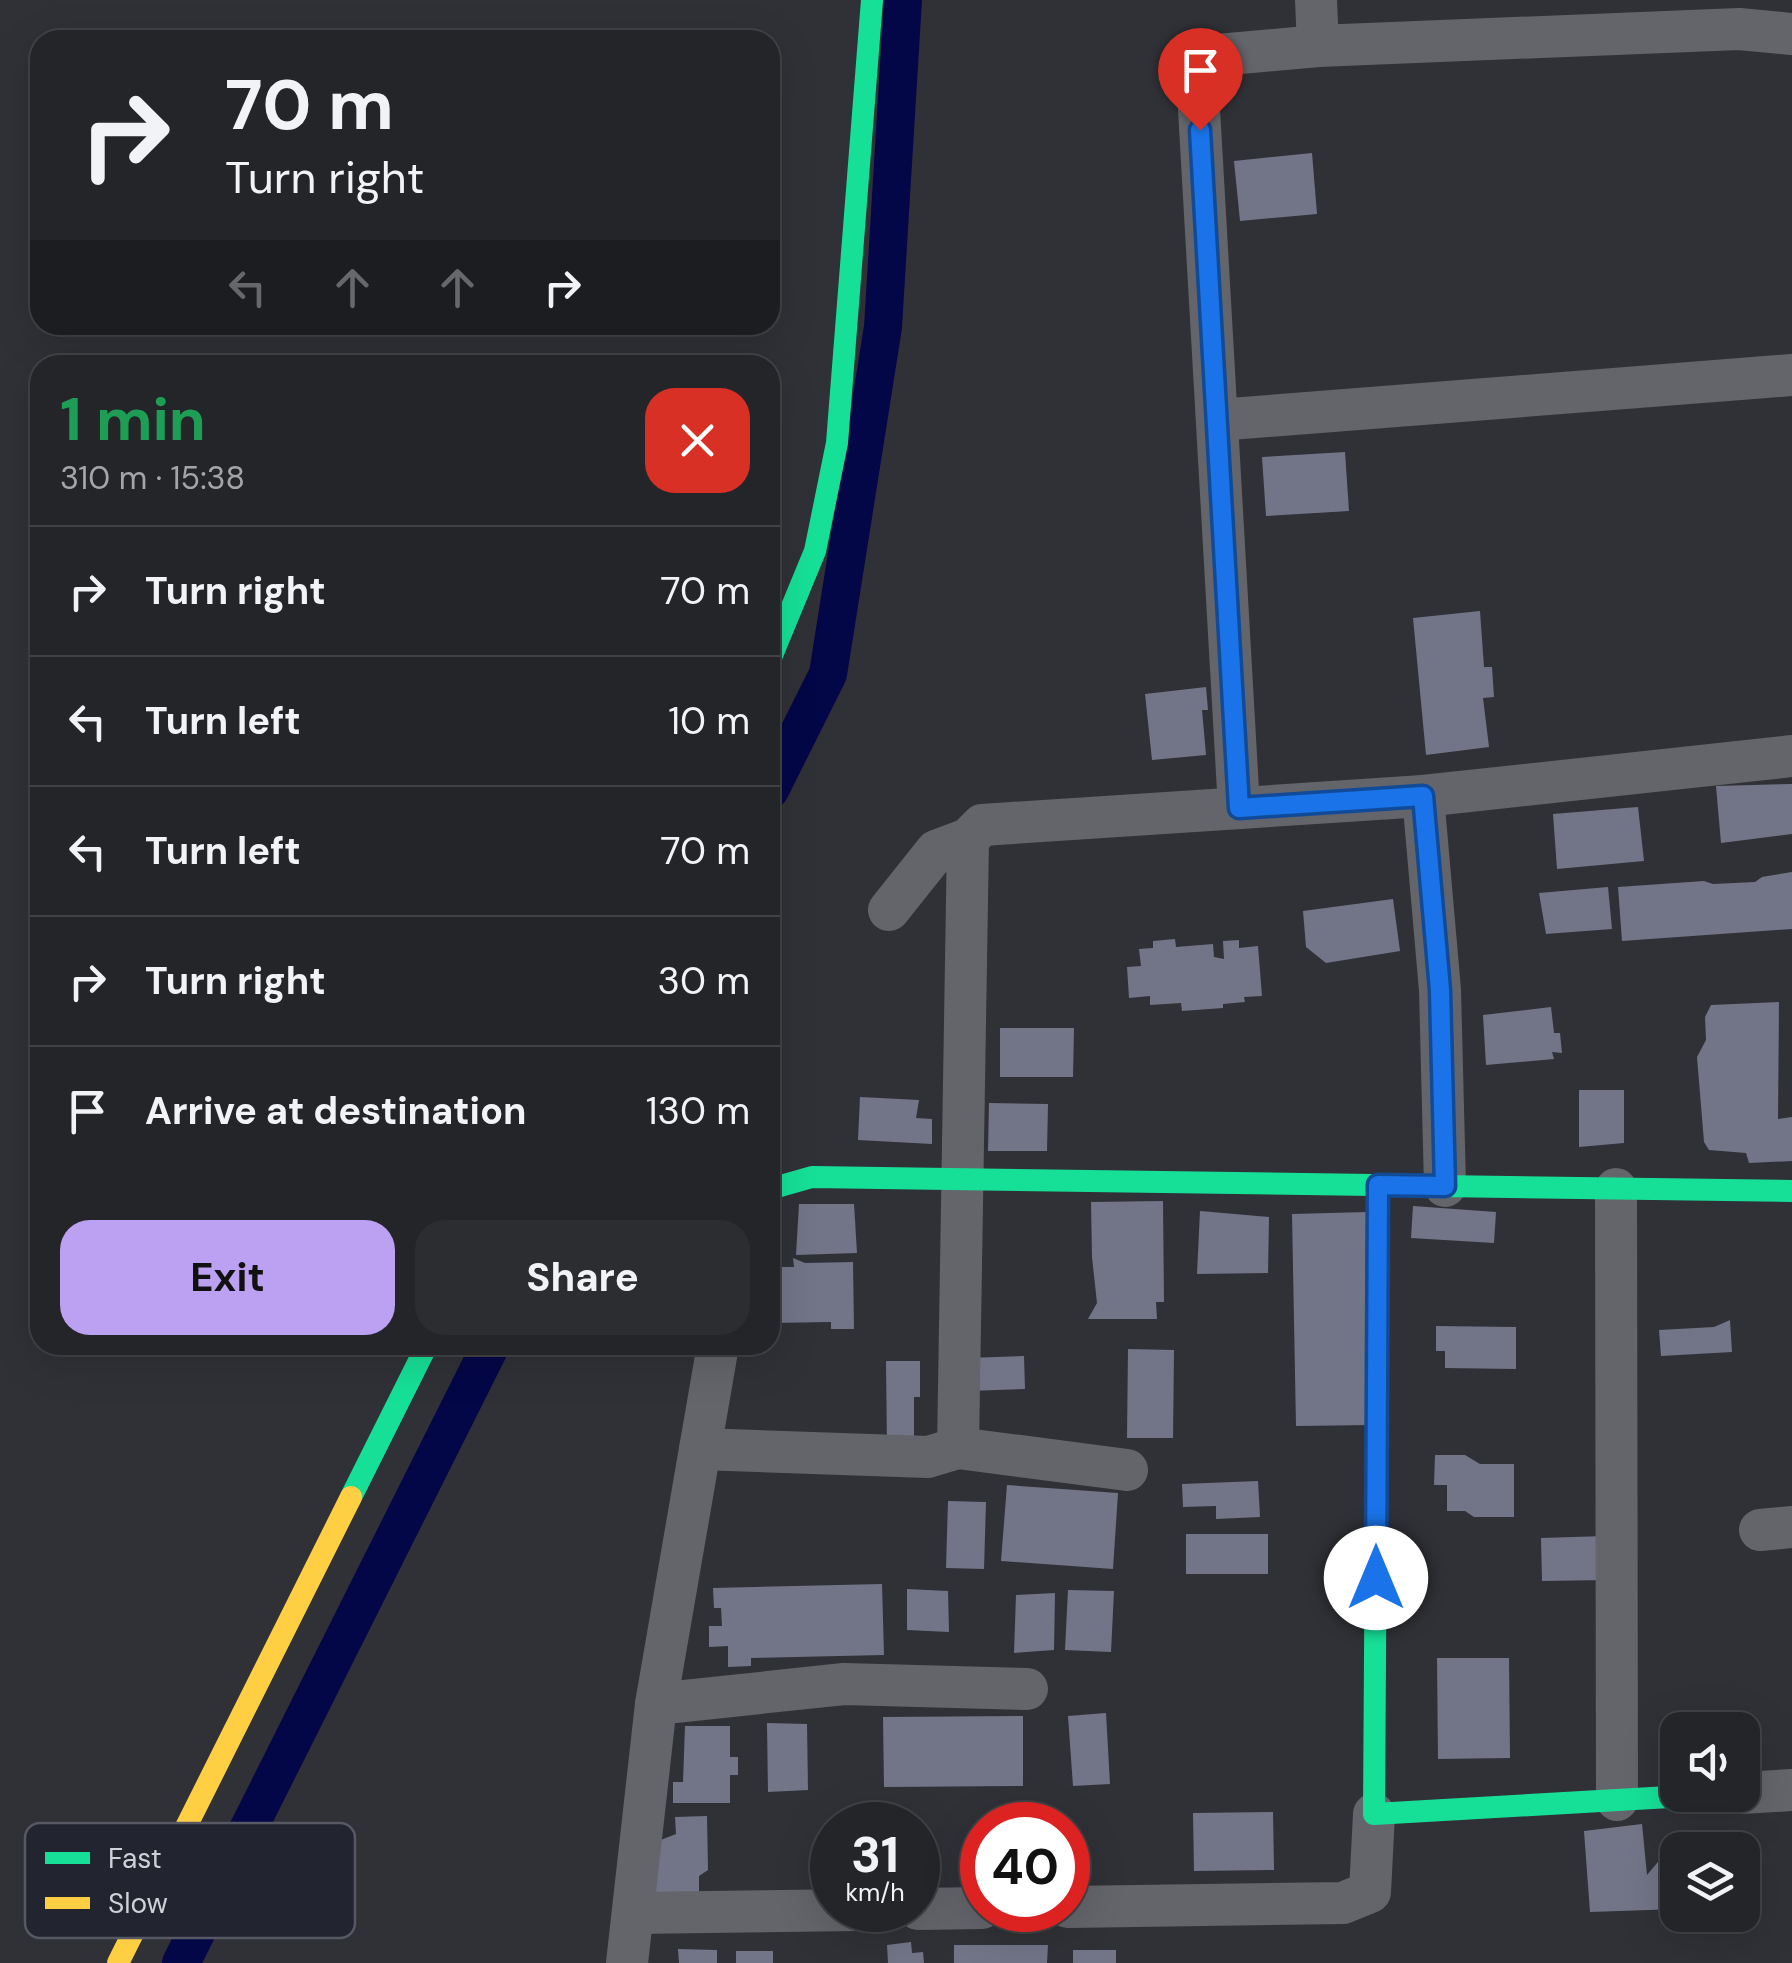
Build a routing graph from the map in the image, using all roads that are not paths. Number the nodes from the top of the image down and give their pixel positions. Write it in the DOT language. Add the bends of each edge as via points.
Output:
graph roads {
  1 [pos="872,0"];
  2 [pos="1316,0"];
  3 [pos="1792,34"];
  4 [pos="1318,46"];
  5 [pos="1792,375"];
  6 [pos="1217,420"];
  7 [pos="780,636"];
  8 [pos="1792,756"];
  9 [pos="1423,796"];
  10 [pos="1239,808"];
  11 [pos="968,838"];
  12 [pos="889,910"];
  13 [pos="964,1179"];
  14 [pos="1378,1185"];
  15 [pos="780,1186"];
  16 [pos="1445,1186"];
  17 [pos="1616,1189"];
  18 [pos="1792,1191"];
  19 [pos="422,1355"];
  20 [pos="716,1355"];
  21 [pos="958,1448"];
  22 [pos="700,1449"];
  23 [pos="1126,1470"];
  24 [pos="1027,1689"];
  25 [pos="656,1704"];
  26 [pos="1792,1790"];
  27 [pos="1760,1792"];
  28 [pos="1660,1798"];
  29 [pos="1617,1800"];
  30 [pos="1374,1814"];
  31 [pos="188,1823"];
  32 [pos="1090,1907"];
  33 [pos="810,1911"];
  34 [pos="633,1913"];
  35 [pos="130,1938"];
  36 [pos="118,1963"];
  37 [pos="628,1963"];
  1 -- 7 [label="street" via="836,443 815,550"];
  2 -- 4 [label="street"];
  3 -- 4 [label="street" via="1740,29"];
  4 -- 6 [label="street" via="1196,57"];
  5 -- 6 [label="street"];
  6 -- 10 [label="street"];
  8 -- 9 [label="street"];
  9 -- 10 [label="street"];
  9 -- 16 [label="street" via="1440,990"];
  10 -- 11 [label="street" via="982,825"];
  11 -- 12 [label="street" via="936,850"];
  11 -- 13 [label="street"];
  13 -- 14 [label="street"];
  13 -- 15 [label="street" via="812,1177"];
  13 -- 21 [label="street"];
  14 -- 16 [label="street"];
  14 -- 30 [label="street"];
  16 -- 17 [label="street"];
  17 -- 18 [label="street"];
  17 -- 29 [label="street"];
  19 -- 31 [label="street"];
  20 -- 22 [label="street"];
  21 -- 22 [label="street" via="928,1457"];
  21 -- 23 [label="street"];
  22 -- 25 [label="street"];
  24 -- 25 [label="street" via="844,1684"];
  25 -- 34 [label="street"];
  26 -- 27 [label="street"];
  28 -- 29 [label="street"];
  29 -- 30 [label="street"];
  30 -- 32 [label="street" via="1370,1892 1344,1903"];
  33 -- 34 [label="street"];
  34 -- 37 [label="street"];
  35 -- 36 [label="street"];
}
